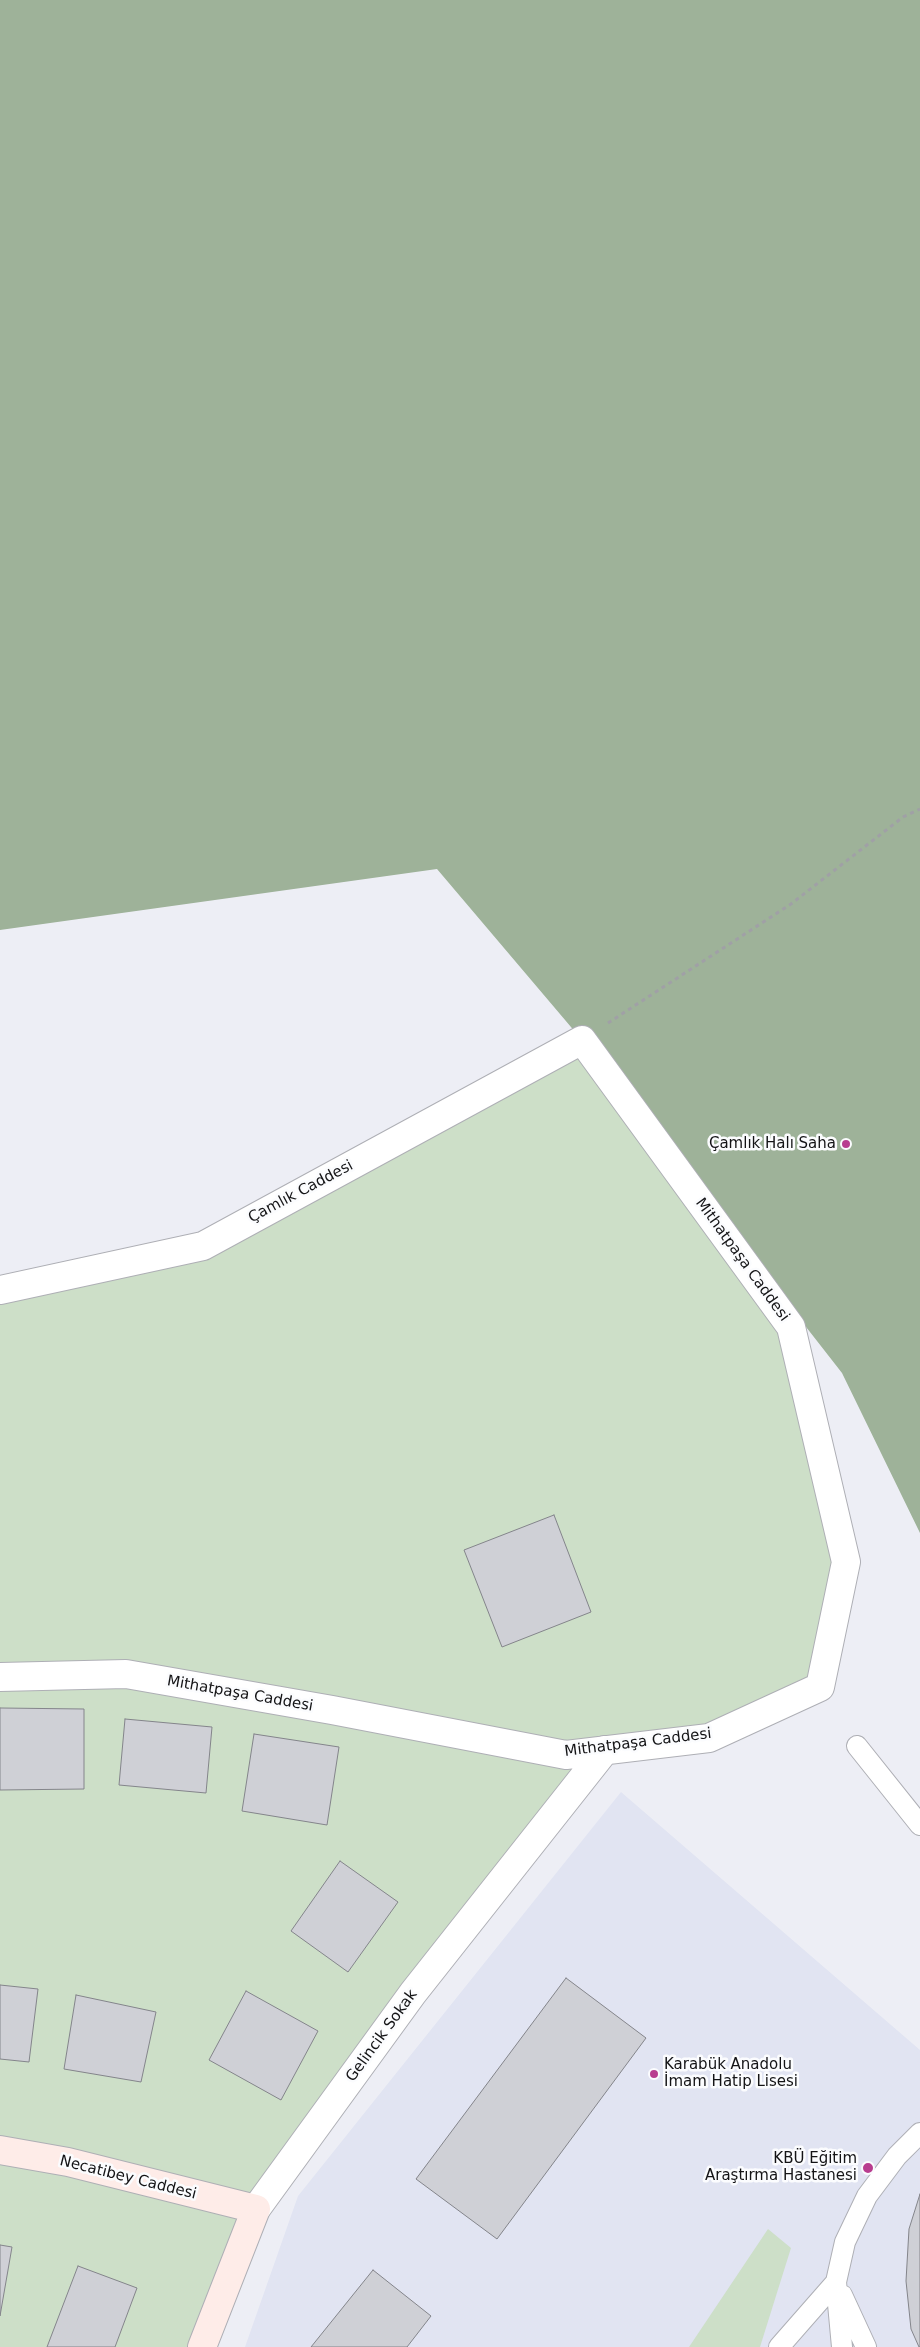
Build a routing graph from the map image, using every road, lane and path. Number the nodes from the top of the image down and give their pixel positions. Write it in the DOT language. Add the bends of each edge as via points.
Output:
graph roads {
  1 [pos="920,809"];
  2 [pos="582,1040"];
  3 [pos="0,1290"];
  4 [pos="0,1677"];
  5 [pos="857,1746"];
  6 [pos="605,1750"];
  7 [pos="920,1825"];
  8 [pos="920,2133"];
  9 [pos="0,2150"];
  10 [pos="256,2209"];
  11 [pos="836,2282"];
  12 [pos="202,2347"];
  13 [pos="779,2347"];
  14 [pos="842,2347"];
  15 [pos="866,2347"];
  1 -- 2 [label="path" via="903,817 791,904"];
  2 -- 3 [label="street, Çamlık Caddesi" via="202,1246"];
  2 -- 6 [label="street, Mithatpaşa Caddesi" via="791,1327 846,1562 820,1687 709,1738"];
  4 -- 6 [label="street, Mithatpaşa Caddesi" via="126,1674 566,1755"];
  5 -- 7 [label="lane"];
  6 -- 10 [label="street, Gelincik Sokak" via="413,1992"];
  8 -- 11 [label="lane" via="867,2196 845,2242"];
  9 -- 10 [label="street, Necatibey Caddesi" via="68,2162"];
  10 -- 12 [label="street, Gelincik Sokak"];
  11 -- 13 [label="lane"];
  11 -- 14 [label="lane"];
  11 -- 15 [label="lane"];
}
